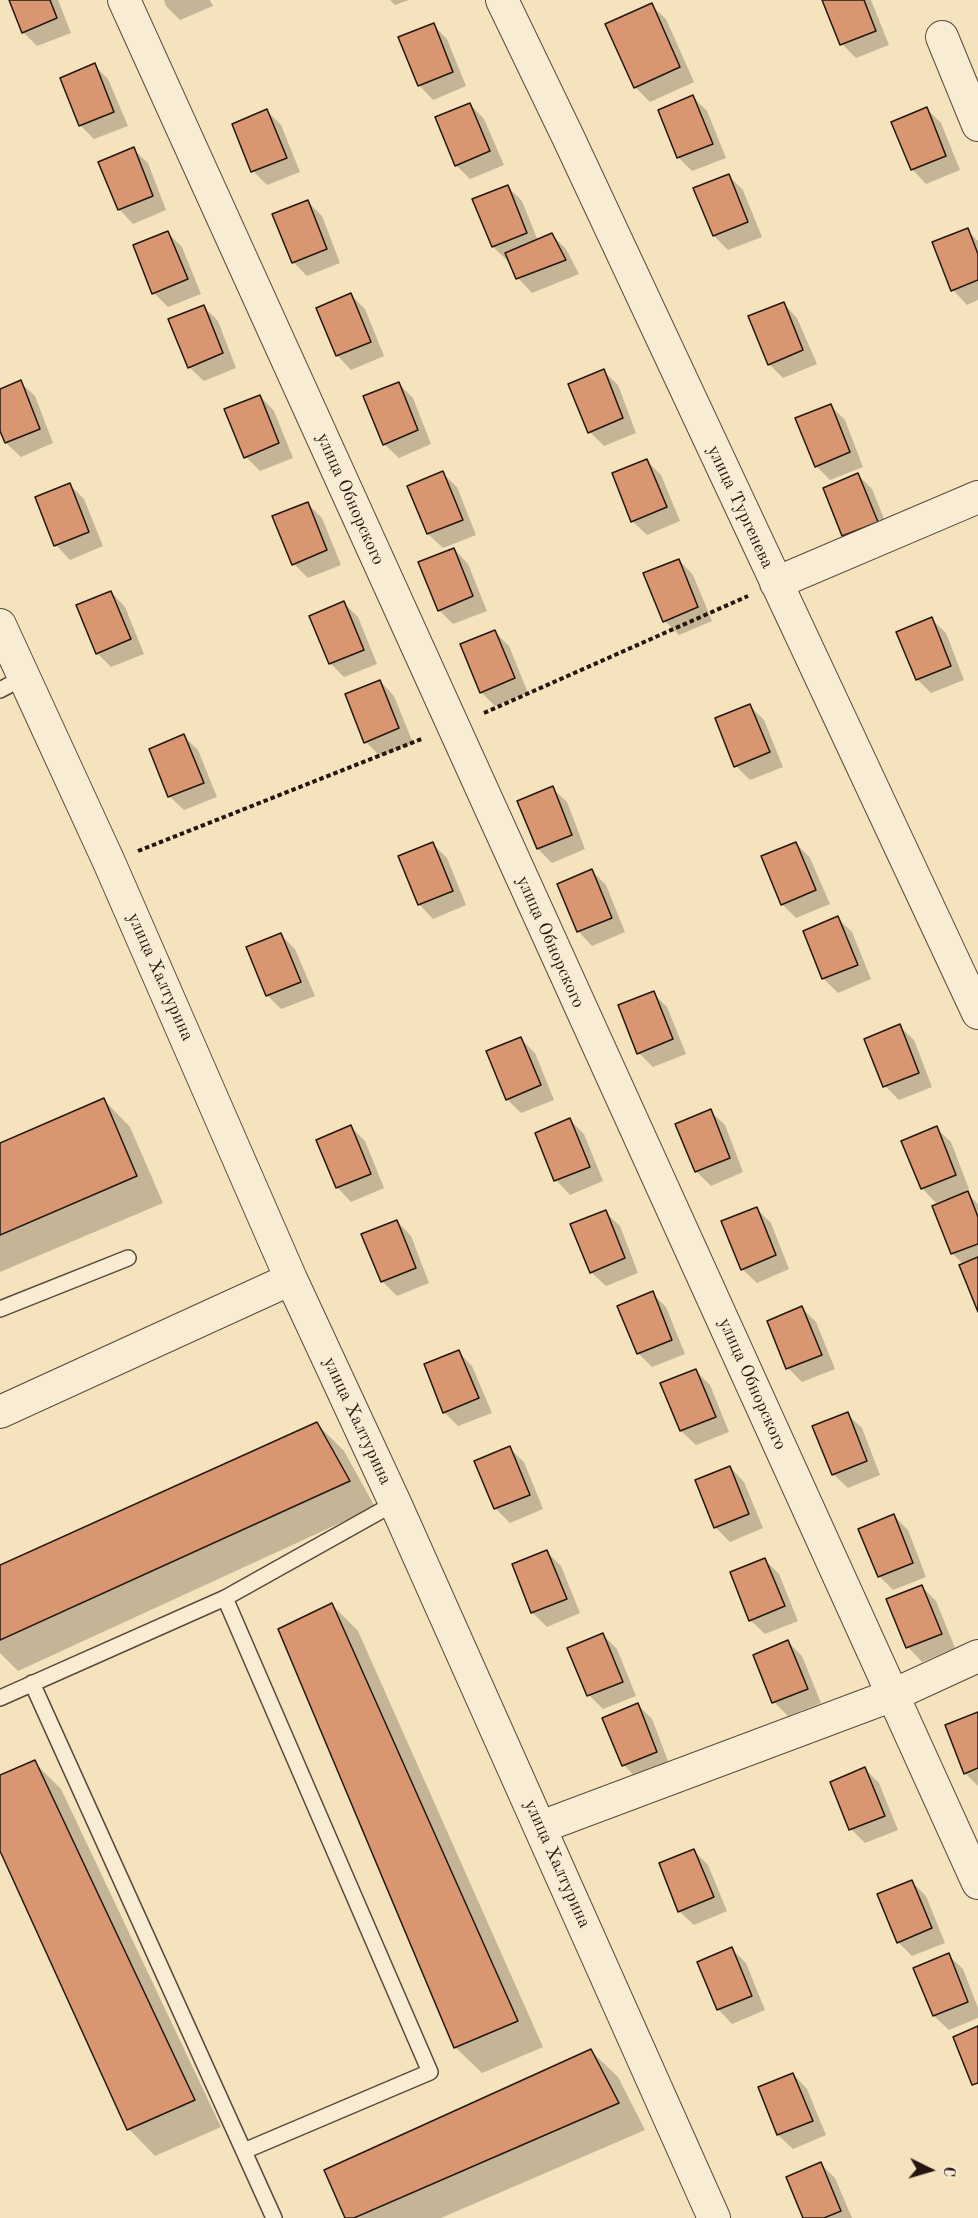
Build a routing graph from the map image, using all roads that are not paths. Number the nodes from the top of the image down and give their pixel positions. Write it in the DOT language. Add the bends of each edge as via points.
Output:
graph roads {
  1 [pos="124,0"];
  2 [pos="502,0"];
  3 [pos="942,37"];
  4 [pos="978,125"];
  5 [pos="978,497"];
  6 [pos="776,583"];
  7 [pos="0,625"];
  8 [pos="12,683"];
  9 [pos="978,1013"];
  10 [pos="128,1258"];
  11 [pos="291,1279"];
  12 [pos="0,1309"];
  13 [pos="0,1412"];
  14 [pos="395,1503"];
  15 [pos="225,1598"];
  16 [pos="978,1656"];
  17 [pos="32,1683"];
  18 [pos="893,1695"];
  19 [pos="0,1698"];
  20 [pos="541,1827"];
  21 [pos="978,1883"];
  22 [pos="244,2151"];
  23 [pos="274,2218"];
  24 [pos="714,2218"];
  1 -- 18 [label="street, улица Обнорского"];
  2 -- 6 [label="street, улица Тургенева"];
  3 -- 4 [label="street"];
  5 -- 6 [label="street"];
  6 -- 9 [label="street, улица Тургенева"];
  7 -- 8 [label="street, улица Халтурина"];
  8 -- 11 [label="street, улица Халтурина" via="110,862"];
  10 -- 12 [label="lane"];
  11 -- 13 [label="street"];
  11 -- 14 [label="street, улица Халтурина"];
  14 -- 15 [label="lane"];
  14 -- 20 [label="street, улица Халтурина"];
  15 -- 17 [label="lane"];
  15 -- 22 [label="lane" via="430,2072"];
  16 -- 18 [label="street"];
  17 -- 19 [label="lane"];
  17 -- 22 [label="lane"];
  18 -- 20 [label="street"];
  18 -- 21 [label="street, улица Обнорского"];
  20 -- 24 [label="street, улица Халтурина"];
  22 -- 23 [label="lane"];
}
